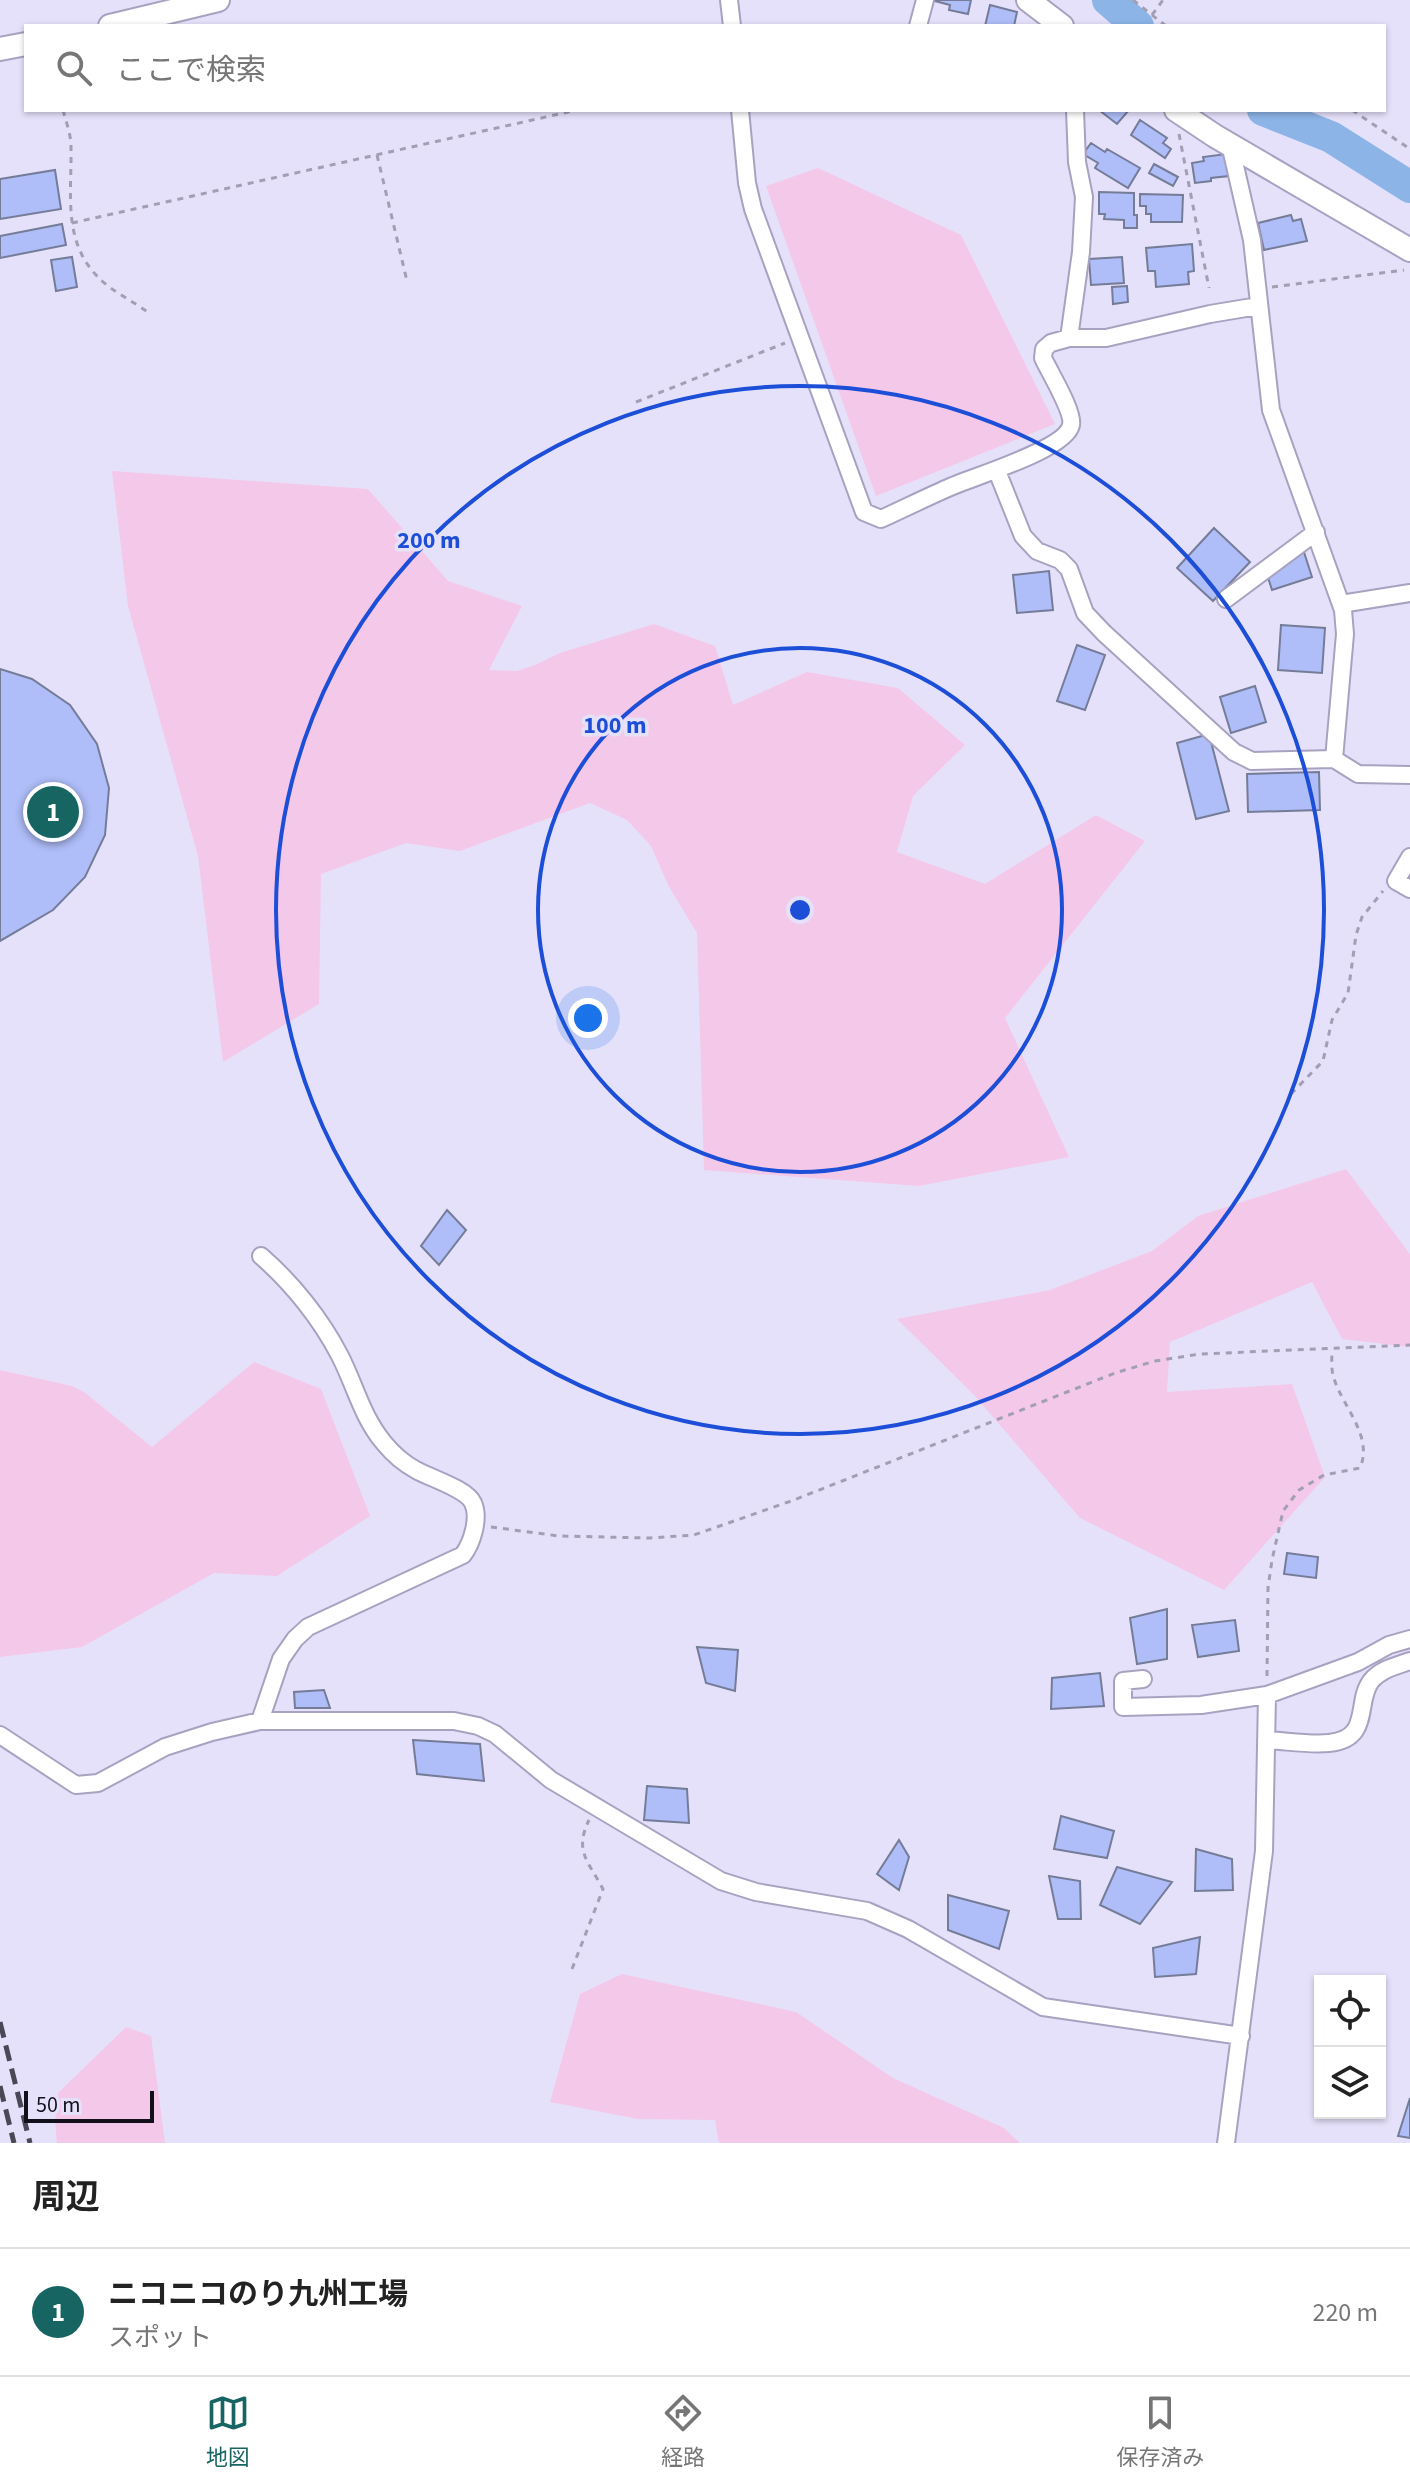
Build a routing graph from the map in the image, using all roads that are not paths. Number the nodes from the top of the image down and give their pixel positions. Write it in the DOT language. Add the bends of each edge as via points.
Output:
graph roads {
  1 [pos="218,0"];
  2 [pos="729,0"];
  3 [pos="925,0"];
  4 [pos="1028,0"];
  5 [pos="118,24"];
  6 [pos="732,24"];
  7 [pos="919,24"];
  8 [pos="1059,24"];
  9 [pos="24,44"];
  10 [pos="0,49"];
  11 [pos="740,112"];
  12 [pos="1075,112"];
  13 [pos="1176,117"];
  14 [pos="1230,144"];
  15 [pos="1410,250"];
  16 [pos="1258,298"];
  17 [pos="1069,338"];
  18 [pos="997,471"];
  19 [pos="1316,532"];
  20 [pos="1410,593"];
  21 [pos="1226,599"];
  22 [pos="1341,604"];
  23 [pos="1334,759"];
  24 [pos="1410,775"];
  25 [pos="1410,857"];
  26 [pos="1403,885"];
  27 [pos="261,1256"];
  28 [pos="1410,1639"];
  29 [pos="1410,1661"];
  30 [pos="1143,1679"];
  31 [pos="1267,1695"];
  32 [pos="260,1721"];
  33 [pos="0,1735"];
  34 [pos="1266,1740"];
  35 [pos="1241,2036"];
  36 [pos="1226,2143"];
  1 -- 5 [label="street"];
  2 -- 6 [label="street"];
  3 -- 7 [label="street"];
  4 -- 8 [label="street"];
  9 -- 10 [label="street"];
  11 -- 18 [label="street" via="753,209 864,512 881,519"];
  12 -- 17 [label="street" via="1084,197"];
  13 -- 14 [label="street"];
  14 -- 15 [label="street"];
  14 -- 16 [label="street" via="1252,240"];
  16 -- 17 [label="street" via="1106,338"];
  16 -- 19 [label="street" via="1271,410"];
  17 -- 18 [label="street" via="1051,343 1043,358 1072,418 1071,430"];
  18 -- 23 [label="street" via="1023,536 1037,551 1069,569 1085,613 1234,752 1252,761"];
  19 -- 21 [label="street"];
  19 -- 22 [label="street"];
  20 -- 22 [label="street"];
  22 -- 23 [label="street" via="1345,634"];
  23 -- 24 [label="street" via="1358,774"];
  25 -- 26 [label="street"];
  27 -- 32 [label="street" via="308,1307 339,1354 366,1418 393,1454 469,1496 475,1507 470,1546 463,1555 332,1614 295,1639 281,1659"];
  28 -- 31 [label="street"];
  29 -- 34 [label="street" via="1383,1670 1369,1683 1353,1734 1332,1743"];
  30 -- 31 [label="street" via="1123,1681 1123,1707 1201,1705"];
  31 -- 34 [label="street"];
  32 -- 33 [label="street" via="165,1747 98,1783 76,1785"];
  32 -- 35 [label="street" via="454,1721 478,1726 551,1780 721,1881 867,1911 1043,2007"];
  34 -- 35 [label="street" via="1264,1851"];
  35 -- 36 [label="street"];
}
